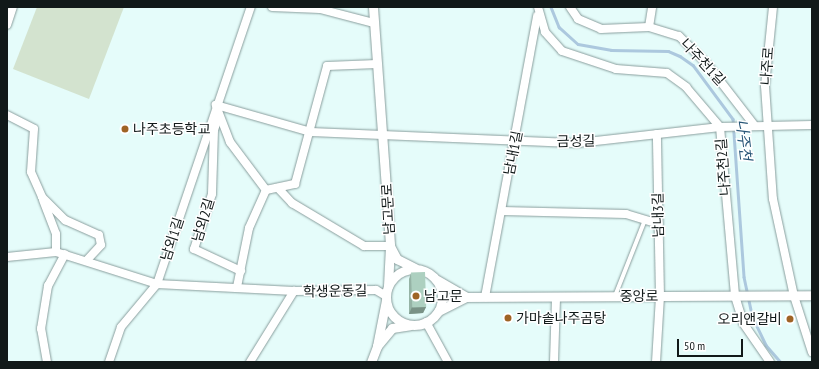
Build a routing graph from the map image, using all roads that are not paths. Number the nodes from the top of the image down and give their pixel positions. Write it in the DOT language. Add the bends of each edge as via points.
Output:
graph roads {
  1 [pos="13,7"];
  2 [pos="251,7"];
  3 [pos="272,7"];
  4 [pos="373,7"];
  5 [pos="570,7"];
  6 [pos="652,7"];
  7 [pos="773,7"];
  8 [pos="319,8"];
  9 [pos="538,8"];
  10 [pos="374,23"];
  11 [pos="7,25"];
  12 [pos="649,27"];
  13 [pos="377,64"];
  14 [pos="216,105"];
  15 [pos="7,115"];
  16 [pos="218,116"];
  17 [pos="812,125"];
  18 [pos="755,126"];
  19 [pos="767,126"];
  20 [pos="720,127"];
  21 [pos="311,132"];
  22 [pos="657,134"];
  23 [pos="384,135"];
  24 [pos="515,140"];
  25 [pos="278,188"];
  26 [pos="266,190"];
  27 [pos="42,197"];
  28 [pos="502,211"];
  29 [pos="645,220"];
  30 [pos="658,224"];
  31 [pos="390,246"];
  32 [pos="56,252"];
  33 [pos="65,254"];
  34 [pos="7,257"];
  35 [pos="87,260"];
  36 [pos="416,269"];
  37 [pos="241,271"];
  38 [pos="432,276"];
  39 [pos="157,284"];
  40 [pos="237,287"];
  41 [pos="294,291"];
  42 [pos="386,294"];
  43 [pos="812,295"];
  44 [pos="615,296"];
  45 [pos="660,296"];
  46 [pos="737,296"];
  47 [pos="794,296"];
  48 [pos="466,297"];
  49 [pos="486,297"];
  50 [pos="556,297"];
  51 [pos="438,311"];
  52 [pos="426,322"];
  53 [pos="414,325"];
  54 [pos="377,346"];
  55 [pos="812,352"];
  56 [pos="47,362"];
  57 [pos="109,362"];
  58 [pos="250,362"];
  59 [pos="371,362"];
  60 [pos="448,362"];
  61 [pos="554,362"];
  62 [pos="656,362"];
  63 [pos="770,362"];
  1 -- 11 [label="street"];
  2 -- 14 [label="street, 남외1길"];
  3 -- 8 [label="street"];
  4 -- 10 [label="street, 남고문로"];
  5 -- 12 [label="street, 나주천1길" via="578,19 601,29"];
  6 -- 12 [label="street"];
  7 -- 19 [label="street, 나주로" via="765,86"];
  8 -- 10 [label="street"];
  9 -- 20 [label="street, 나주천2길" via="545,32 562,51 604,66 667,73 686,87"];
  9 -- 24 [label="street, 남내1길"];
  10 -- 13 [label="street, 남고문로"];
  12 -- 18 [label="street, 나주천1길" via="682,39 723,82"];
  13 -- 21 [label="street" via="327,66"];
  13 -- 23 [label="street, 남고문로"];
  14 -- 16 [label="street, 남외1길"];
  14 -- 21 [label="street"];
  14 -- 39 [label="street, 남외1길"];
  15 -- 27 [label="street" via="34,129 31,172"];
  16 -- 26 [label="street, 남외1길" via="230,142"];
  16 -- 37 [label="street, 남외2길" via="214,130 212,194 194,249"];
  17 -- 19 [label="street, 금성길"];
  18 -- 19 [label="street, 금성길"];
  18 -- 20 [label="street, 금성길"];
  19 -- 47 [label="street" via="773,199"];
  20 -- 22 [label="street, 금성길"];
  20 -- 46 [label="street, 나주천2길"];
  21 -- 23 [label="street"];
  21 -- 25 [label="street" via="295,184"];
  22 -- 24 [label="street, 금성길" via="578,143"];
  22 -- 30 [label="street, 남내3길"];
  23 -- 24 [label="street, 금성길"];
  23 -- 31 [label="street, 남고문로"];
  24 -- 28 [label="street, 남내1길"];
  25 -- 26 [label="street"];
  25 -- 31 [label="street, 남고문로" via="292,203 364,246"];
  26 -- 37 [label="street" via="249,228"];
  27 -- 32 [label="street" via="56,234"];
  27 -- 35 [label="street" via="65,220 99,235 101,245"];
  28 -- 29 [label="street" via="626,214"];
  28 -- 49 [label="street, 남내1길"];
  29 -- 30 [label="street"];
  29 -- 44 [label="lane, 남내3길"];
  30 -- 45 [label="street, 남내3길"];
  31 -- 36 [label="street" via="397,259"];
  31 -- 42 [label="street"];
  32 -- 33 [label="street"];
  32 -- 34 [label="street"];
  33 -- 35 [label="street"];
  33 -- 56 [label="street" via="48,286 41,329"];
  35 -- 39 [label="street"];
  36 -- 38 [label="street"];
  36 -- 42 [label="street" via="399,273"];
  37 -- 40 [label="street"];
  38 -- 48 [label="street"];
  38 -- 51 [label="street" via="441,292"];
  39 -- 40 [label="street"];
  39 -- 57 [label="street, 남외1길" via="121,327"];
  40 -- 41 [label="street"];
  41 -- 42 [label="street, 학생운동길" via="376,290"];
  41 -- 58 [label="street, 학생운동길"];
  42 -- 53 [label="street" via="397,319"];
  42 -- 54 [label="street"];
  43 -- 47 [label="street, 중앙로"];
  44 -- 45 [label="street, 중앙로"];
  44 -- 50 [label="street, 중앙로"];
  45 -- 46 [label="street, 중앙로"];
  45 -- 62 [label="street, 남내3길"];
  46 -- 47 [label="street, 중앙로"];
  46 -- 63 [label="street, 나주천2길" via="743,322"];
  47 -- 55 [label="street"];
  48 -- 49 [label="street, 중앙로"];
  48 -- 51 [label="street"];
  49 -- 50 [label="street, 중앙로"];
  50 -- 61 [label="street"];
  51 -- 52 [label="street"];
  52 -- 53 [label="street"];
  52 -- 60 [label="street"];
  53 -- 54 [label="street" via="392,328"];
  54 -- 59 [label="street"];
}
